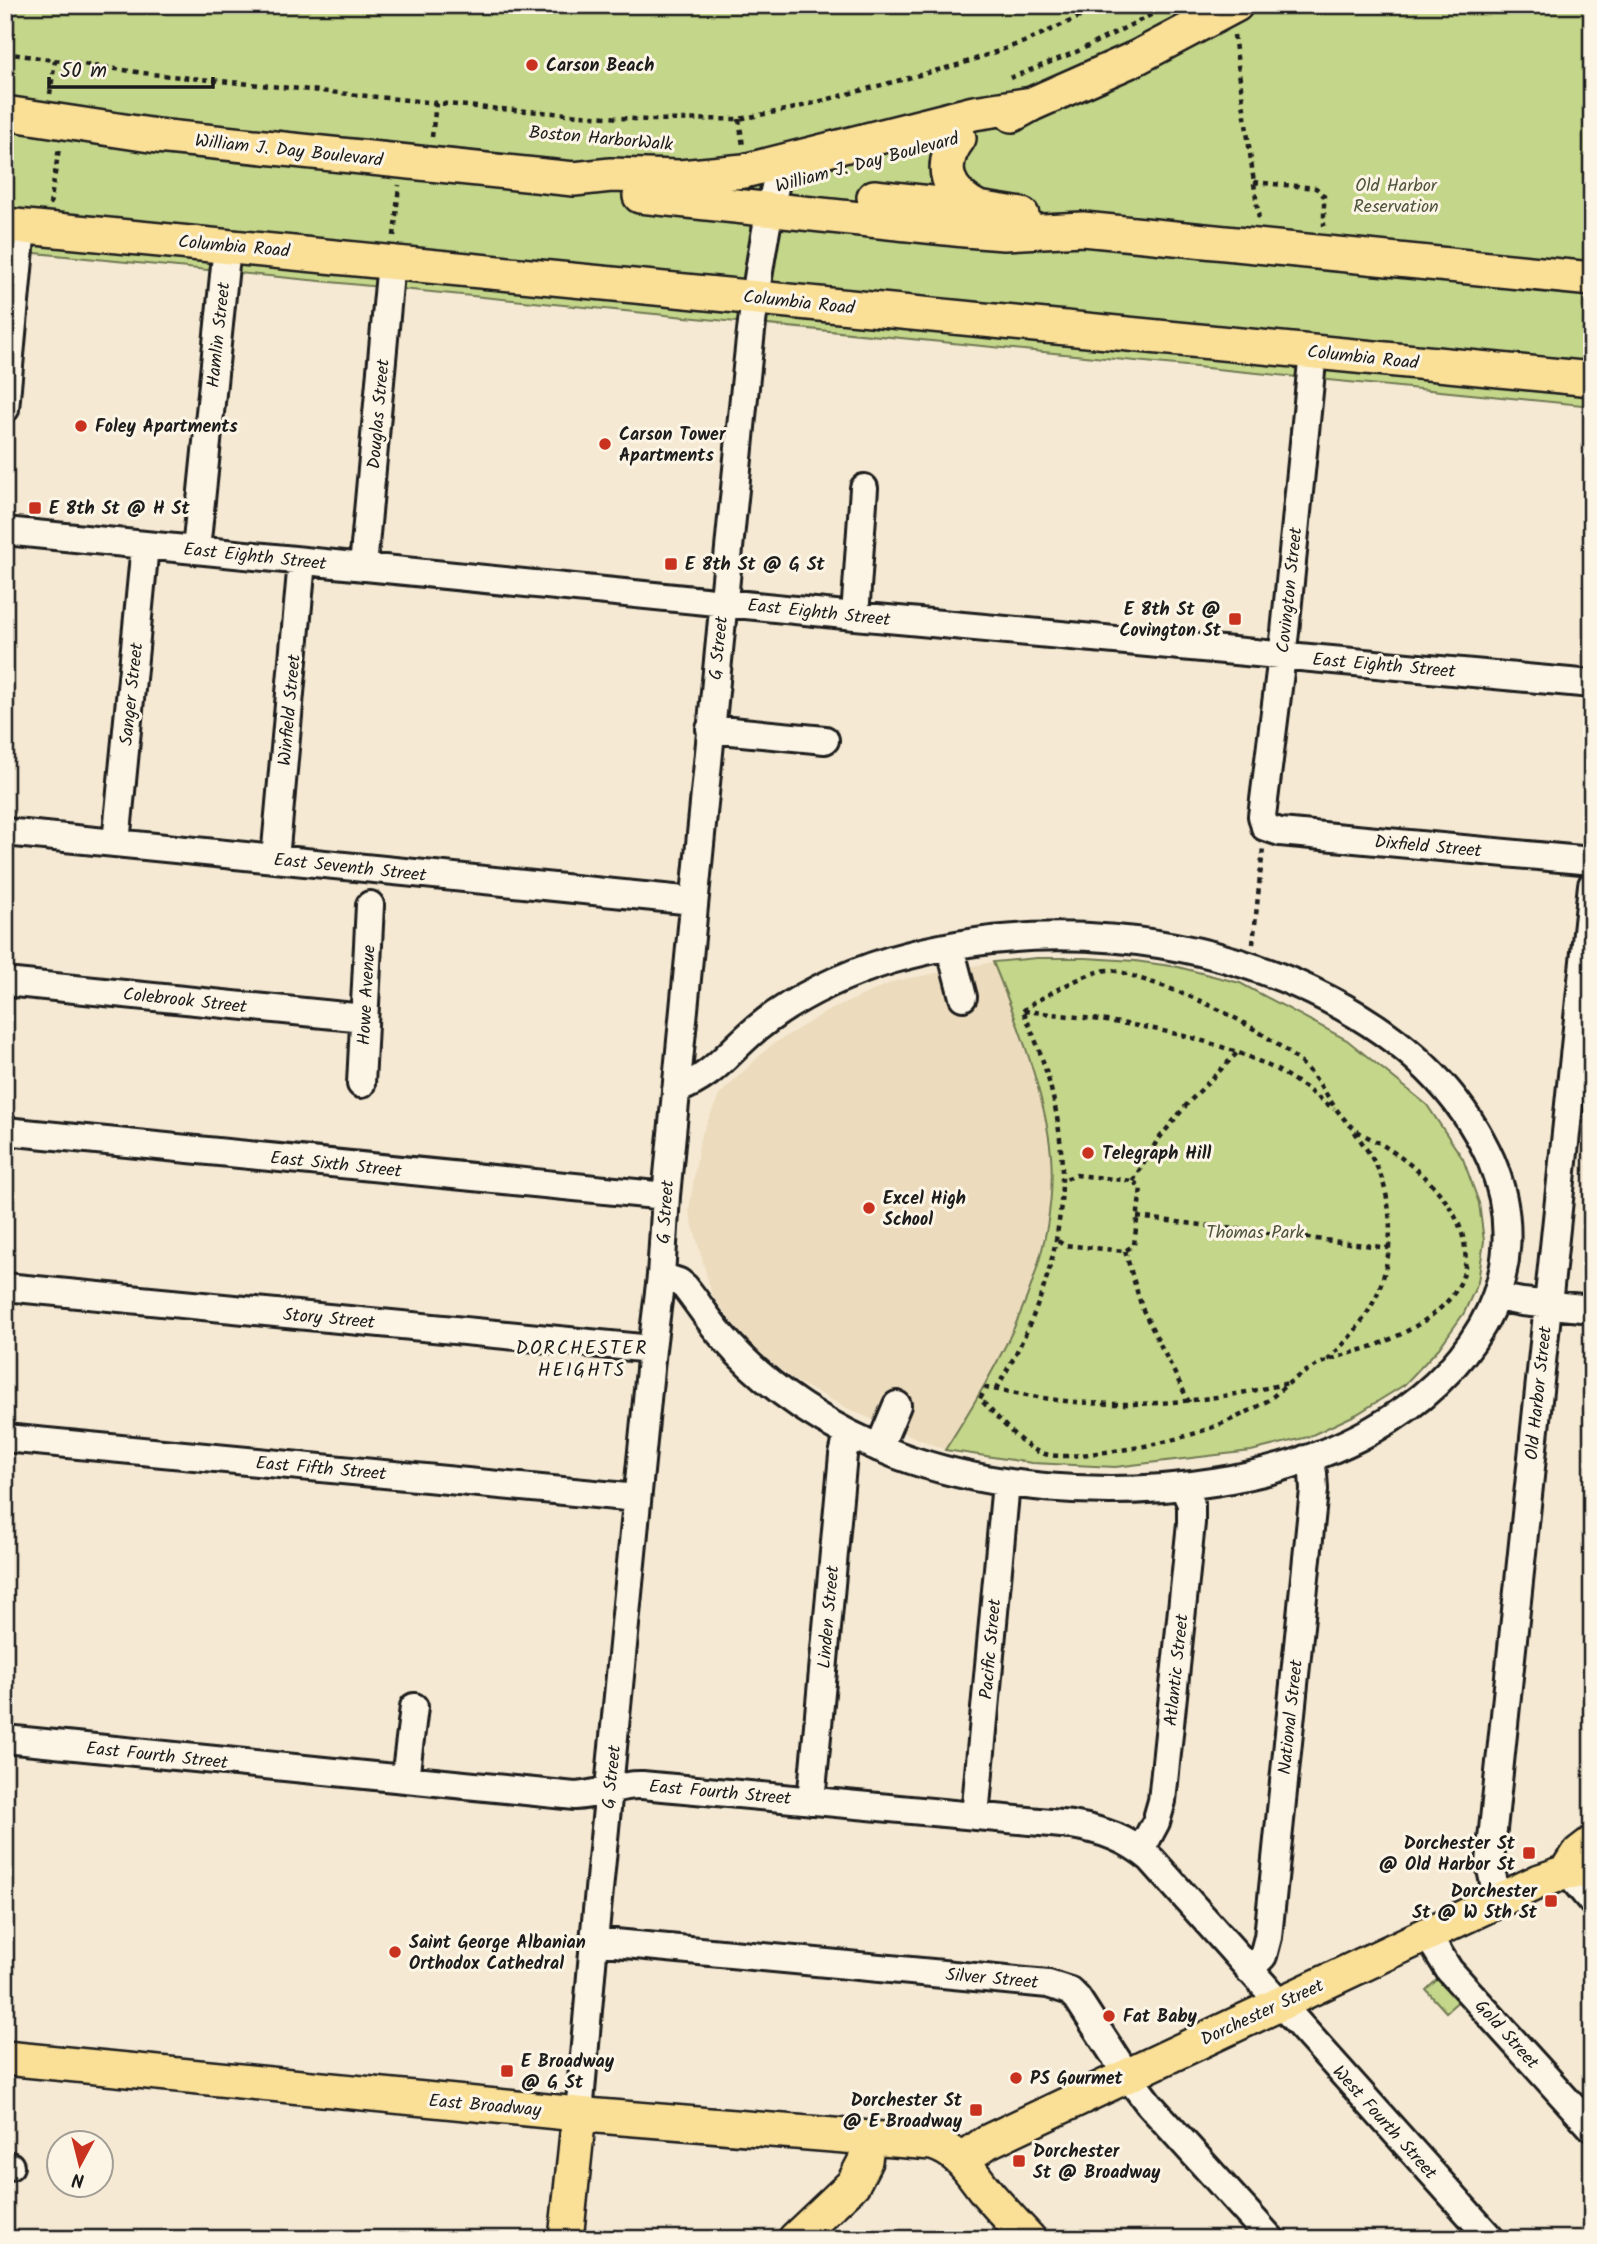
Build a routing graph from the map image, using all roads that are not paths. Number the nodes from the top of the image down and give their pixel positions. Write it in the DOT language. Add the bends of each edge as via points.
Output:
graph roads {
  1 [pos="1235,20"];
  2 [pos="1032,104"];
  3 [pos="5,113"];
  4 [pos="958,138"];
  5 [pos="680,177"];
  6 [pos="574,179"];
  7 [pos="772,199"];
  8 [pos="978,208"];
  9 [pos="14,226"];
  10 [pos="1083,229"];
  11 [pos="227,246"];
  12 [pos="393,250"];
  13 [pos="1592,279"];
  14 [pos="757,298"];
  15 [pos="1313,352"];
  16 [pos="1592,379"];
  17 [pos="5,409"];
  18 [pos="864,488"];
  19 [pos="5,531"];
  20 [pos="145,545"];
  21 [pos="196,550"];
  22 [pos="303,561"];
  23 [pos="363,567"];
  24 [pos="723,602"];
  25 [pos="855,616"];
  26 [pos="1282,656"];
  27 [pos="1592,684"];
  28 [pos="710,729"];
  29 [pos="825,740"];
  30 [pos="5,832"];
  31 [pos="1264,833"];
  32 [pos="116,843"];
  33 [pos="275,859"];
  34 [pos="1592,861"];
  35 [pos="1592,885"];
  36 [pos="694,901"];
  37 [pos="370,905"];
  38 [pos="950,947"];
  39 [pos="5,982"];
  40 [pos="963,997"];
  41 [pos="365,1018"];
  42 [pos="361,1084"];
  43 [pos="676,1090"];
  44 [pos="5,1131"];
  45 [pos="666,1196"];
  46 [pos="661,1276"];
  47 [pos="5,1287"];
  48 [pos="1496,1297"];
  49 [pos="1548,1305"];
  50 [pos="1592,1309"];
  51 [pos="652,1349"];
  52 [pos="897,1405"];
  53 [pos="848,1434"];
  54 [pos="5,1438"];
  55 [pos="879,1448"];
  56 [pos="1304,1460"];
  57 [pos="1006,1483"];
  58 [pos="1183,1486"];
  59 [pos="637,1499"];
  60 [pos="414,1707"];
  61 [pos="5,1739"];
  62 [pos="405,1779"];
  63 [pos="610,1788"];
  64 [pos="811,1801"];
  65 [pos="975,1816"];
  66 [pos="1592,1843"];
  67 [pos="1141,1850"];
  68 [pos="1579,1871"];
  69 [pos="1498,1901"];
  70 [pos="1592,1902"];
  71 [pos="1428,1936"];
  72 [pos="594,1941"];
  73 [pos="1250,1970"];
  74 [pos="1280,2005"];
  75 [pos="5,2058"];
  76 [pos="1127,2076"];
  77 [pos="579,2114"];
  78 [pos="1592,2128"];
  79 [pos="868,2140"];
  80 [pos="962,2160"];
  81 [pos="566,2239"];
  82 [pos="795,2239"];
  83 [pos="1029,2239"];
  84 [pos="1270,2239"];
  85 [pos="1490,2239"];
  1 -- 2 [label="main road, William J. Day Boulevard"];
  2 -- 4 [label="main road, William J. Day Boulevard"];
  2 -- 5 [label="main road, William J. Day Boulevard" via="974,113 744,172"];
  3 -- 6 [label="main road, William J. Day Boulevard" via="157,136"];
  4 -- 7 [label="main road, William J. Day Boulevard"];
  4 -- 8 [label="main road" via="950,149 949,181 964,201"];
  5 -- 6 [label="main road, William J. Day Boulevard"];
  5 -- 7 [label="main road"];
  6 -- 7 [label="main road, William J. Day Boulevard" via="615,192 730,204"];
  7 -- 8 [label="main road"];
  7 -- 10 [label="main road" via="1004,233"];
  7 -- 14 [label="street, G Street"];
  8 -- 10 [label="main road"];
  9 -- 11 [label="main road, Columbia Road"];
  9 -- 17 [label="street"];
  10 -- 13 [label="main road"];
  11 -- 12 [label="main road, Columbia Road"];
  11 -- 21 [label="street, Hamlin Street"];
  12 -- 14 [label="main road, Columbia Road"];
  12 -- 23 [label="street, Douglas Street"];
  14 -- 15 [label="main road, Columbia Road"];
  14 -- 24 [label="street, G Street"];
  15 -- 16 [label="main road, Columbia Road"];
  15 -- 26 [label="street, Covington Street"];
  18 -- 25 [label="street"];
  19 -- 20 [label="street, East Eighth Street"];
  20 -- 21 [label="street, East Eighth Street"];
  20 -- 32 [label="street, Sanger Street"];
  21 -- 22 [label="street, East Eighth Street"];
  22 -- 23 [label="street, East Eighth Street"];
  22 -- 33 [label="street, Winfield Street"];
  23 -- 24 [label="street, East Eighth Street"];
  24 -- 25 [label="street, East Eighth Street"];
  24 -- 28 [label="street, G Street"];
  25 -- 26 [label="street, East Eighth Street"];
  26 -- 27 [label="street, East Eighth Street"];
  26 -- 31 [label="street, Covington Street" via="1262,816"];
  28 -- 29 [label="street"];
  28 -- 36 [label="street, G Street"];
  30 -- 32 [label="street, East Seventh Street"];
  31 -- 34 [label="street, Dixfield Street"];
  32 -- 33 [label="street, East Seventh Street"];
  33 -- 36 [label="street, East Seventh Street"];
  35 -- 49 [label="street, Old Harbor Street"];
  36 -- 43 [label="street, G Street"];
  37 -- 41 [label="street, Howe Avenue"];
  38 -- 40 [label="street"];
  38 -- 43 [label="street" via="891,960 820,988 760,1025 700,1081"];
  38 -- 48 [label="street" via="1052,938 1164,945 1267,972 1373,1024 1422,1062 1458,1103 1484,1144 1506,1211 1505,1262"];
  39 -- 41 [label="street, Colebrook Street"];
  41 -- 42 [label="street, Howe Avenue"];
  43 -- 45 [label="street, G Street"];
  44 -- 45 [label="street, East Sixth Street"];
  45 -- 46 [label="street, G Street"];
  46 -- 51 [label="street, G Street"];
  46 -- 53 [label="street" via="685,1287 723,1337 762,1376"];
  47 -- 51 [label="street, Story Street"];
  48 -- 49 [label="street"];
  48 -- 56 [label="street" via="1470,1347 1420,1400 1378,1427"];
  49 -- 50 [label="street"];
  49 -- 69 [label="street, Old Harbor Street" via="1492,1839 1490,1865"];
  51 -- 59 [label="street, G Street"];
  52 -- 55 [label="street"];
  53 -- 55 [label="street"];
  53 -- 64 [label="street, Linden Street"];
  54 -- 59 [label="street, East Fifth Street"];
  55 -- 57 [label="street" via="923,1464"];
  56 -- 58 [label="street" via="1265,1472"];
  56 -- 73 [label="street, National Street" via="1313,1473 1314,1490 1268,1937 1263,1956"];
  57 -- 58 [label="street" via="1097,1489"];
  57 -- 65 [label="street, Pacific Street"];
  58 -- 67 [label="street, Atlantic Street" via="1192,1514 1162,1801"];
  59 -- 63 [label="street, G Street"];
  60 -- 62 [label="street"];
  61 -- 62 [label="street, East Fourth Street"];
  62 -- 63 [label="street, East Fourth Street" via="575,1796"];
  63 -- 64 [label="street, East Fourth Street" via="642,1785"];
  63 -- 72 [label="street, G Street"];
  64 -- 65 [label="street, East Fourth Street"];
  65 -- 67 [label="street, East Fourth Street" via="1088,1828 1117,1836"];
  66 -- 68 [label="main road" via="1578,1853"];
  67 -- 73 [label="street, East Fourth Street"];
  68 -- 69 [label="main road, Dorchester Street" via="1540,1881"];
  68 -- 70 [label="street"];
  69 -- 71 [label="main road, Dorchester Street"];
  71 -- 74 [label="main road, Dorchester Street"];
  71 -- 78 [label="street, Gold Street" via="1449,1970"];
  72 -- 76 [label="street, Silver Street" via="1060,1987 1077,1998"];
  72 -- 77 [label="street, G Street"];
  73 -- 74 [label="street, East Fourth Street"];
  74 -- 76 [label="main road, Dorchester Street"];
  74 -- 85 [label="street, West Fourth Street"];
  75 -- 77 [label="main road, East Broadway"];
  76 -- 80 [label="main road, Dorchester Street" via="987,2142"];
  76 -- 84 [label="street, Silver Street"];
  77 -- 79 [label="main road, East Broadway"];
  77 -- 81 [label="main road, G Street"];
  79 -- 80 [label="main road, East Broadway" via="932,2143"];
  79 -- 82 [label="main road" via="865,2161 853,2184"];
  80 -- 83 [label="main road"];
}
